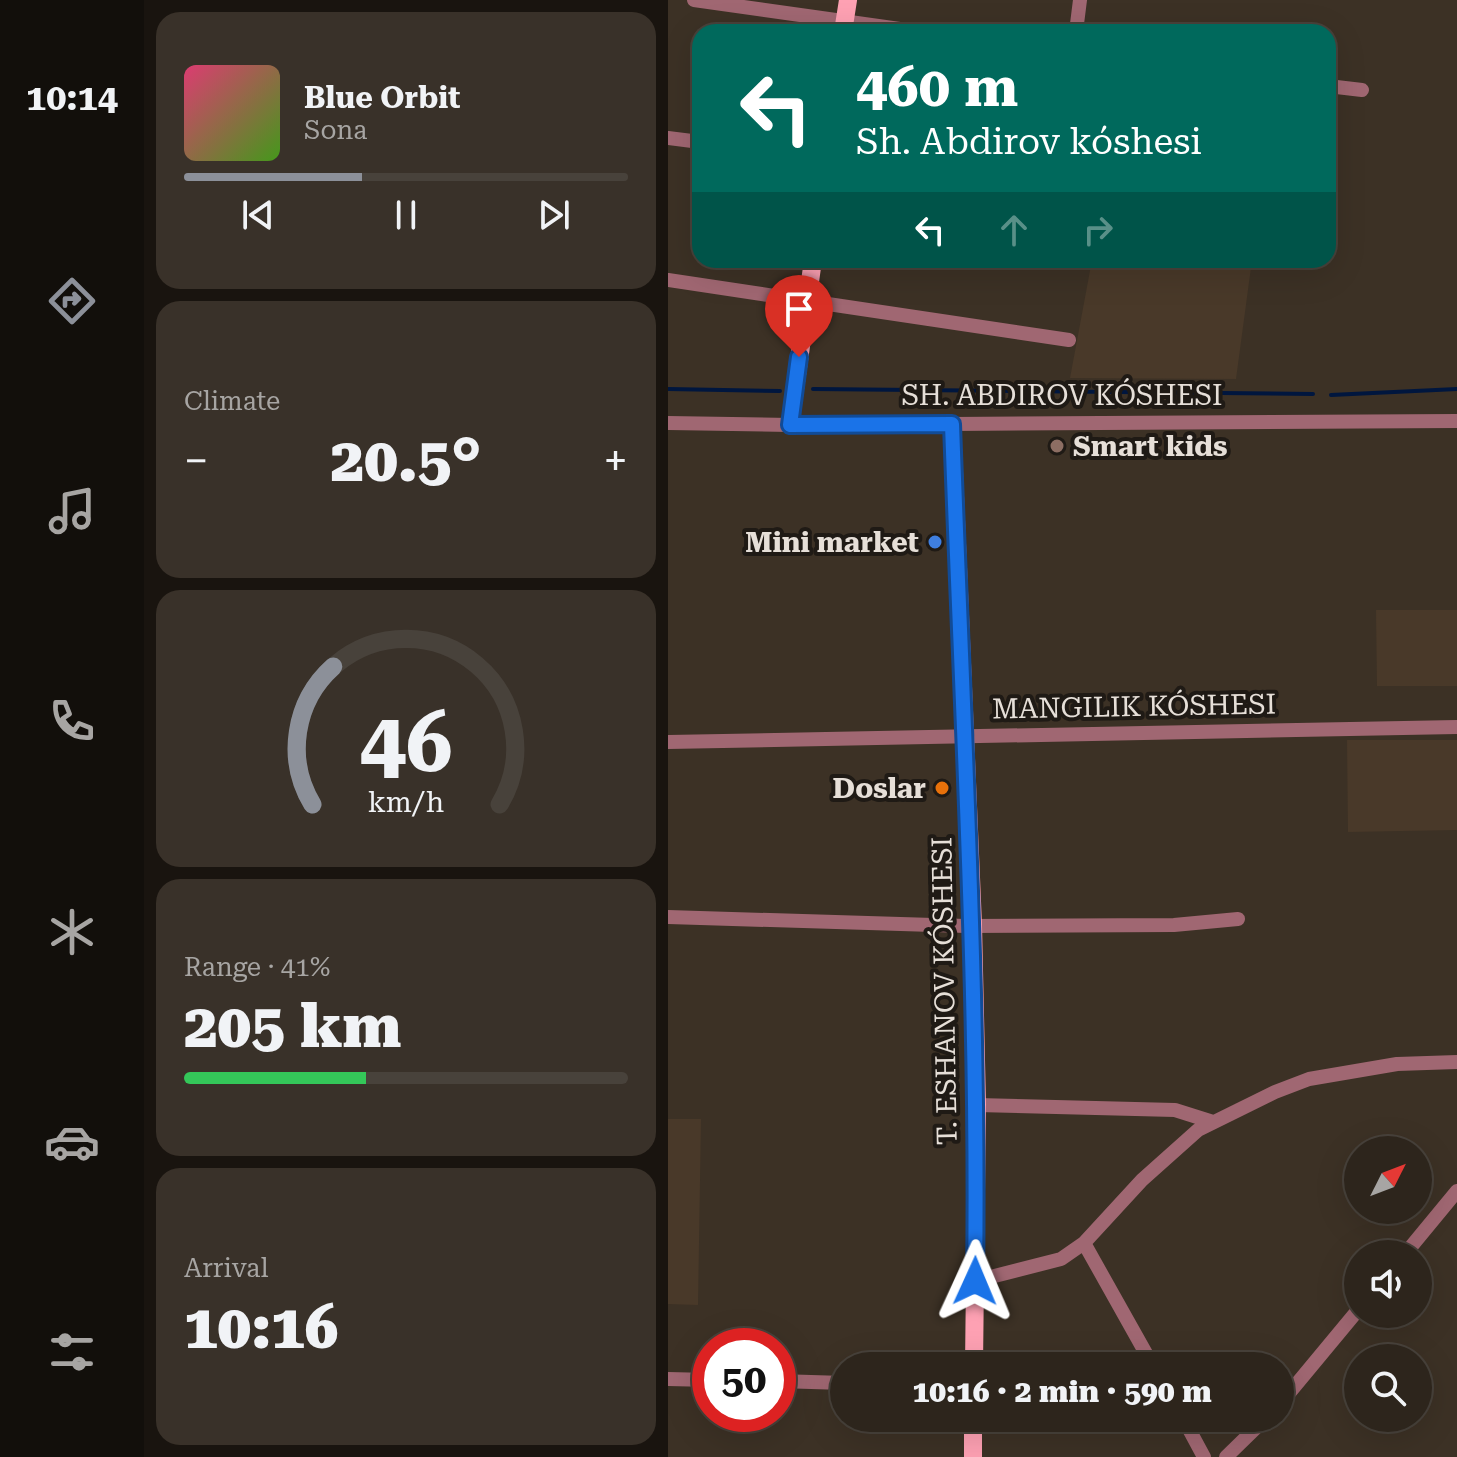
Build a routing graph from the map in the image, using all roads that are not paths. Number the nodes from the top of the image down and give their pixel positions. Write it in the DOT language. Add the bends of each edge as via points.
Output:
graph roads {
  1 [pos="694,0"];
  2 [pos="848,0"];
  3 [pos="1080,0"];
  4 [pos="827,24"];
  5 [pos="844,24"];
  6 [pos="1077,24"];
  7 [pos="1336,87"];
  8 [pos="1362,90"];
  9 [pos="668,138"];
  10 [pos="692,141"];
  11 [pos="812,268"];
  12 [pos="668,280"];
  13 [pos="808,301"];
  14 [pos="1069,340"];
  15 [pos="1457,421"];
  16 [pos="668,423"];
  17 [pos="952,424"];
  18 [pos="790,425"];
  19 [pos="1457,727"];
  20 [pos="963,735"];
  21 [pos="668,742"];
  22 [pos="668,917"];
  23 [pos="1238,919"];
  24 [pos="973,925"];
  25 [pos="1457,1062"];
  26 [pos="977,1105"];
  27 [pos="1213,1122"];
  28 [pos="1457,1191"];
  29 [pos="1417,1240"];
  30 [pos="1084,1243"];
  31 [pos="975,1281"];
  32 [pos="1344,1327"];
  33 [pos="974,1352"];
  34 [pos="1145,1352"];
  35 [pos="668,1379"];
  36 [pos="692,1380"];
  37 [pos="796,1382"];
  38 [pos="830,1383"];
  39 [pos="1294,1387"];
  40 [pos="973,1432"];
  41 [pos="1191,1432"];
  42 [pos="1252,1432"];
  43 [pos="973,1457"];
  44 [pos="1204,1457"];
  45 [pos="1226,1457"];
  1 -- 4 [label="street"];
  2 -- 5 [label="main road"];
  3 -- 6 [label="street"];
  7 -- 8 [label="street"];
  9 -- 10 [label="street"];
  11 -- 13 [label="main road"];
  12 -- 13 [label="street"];
  13 -- 14 [label="street"];
  13 -- 18 [label="main road"];
  15 -- 17 [label="street, SH. ABDIROV KÓSHESI"];
  16 -- 18 [label="street, SH. ABDIROV KÓSHESI"];
  17 -- 18 [label="main road, SH. ABDIROV KÓSHESI"];
  17 -- 20 [label="main road, T. ESHANOV KÓSHESI"];
  19 -- 20 [label="street, MANGILIK KÓSHESI"];
  20 -- 21 [label="street, MANGILIK KÓSHESI"];
  20 -- 24 [label="main road, T. ESHANOV KÓSHESI"];
  22 -- 24 [label="street"];
  23 -- 24 [label="street" via="1174,925"];
  24 -- 26 [label="main road, T. ESHANOV KÓSHESI"];
  25 -- 27 [label="street" via="1397,1064 1309,1079"];
  26 -- 27 [label="street" via="1175,1110"];
  26 -- 31 [label="main road, T. ESHANOV KÓSHESI"];
  27 -- 30 [label="street" via="1142,1180"];
  28 -- 29 [label="street"];
  30 -- 31 [label="street" via="1061,1259"];
  30 -- 34 [label="street"];
  31 -- 33 [label="main road, T. ESHANOV KÓSHESI"];
  32 -- 39 [label="street"];
  35 -- 36 [label="street"];
  37 -- 38 [label="street"];
  40 -- 43 [label="main road"];
  41 -- 44 [label="street"];
  42 -- 45 [label="street"];
}
